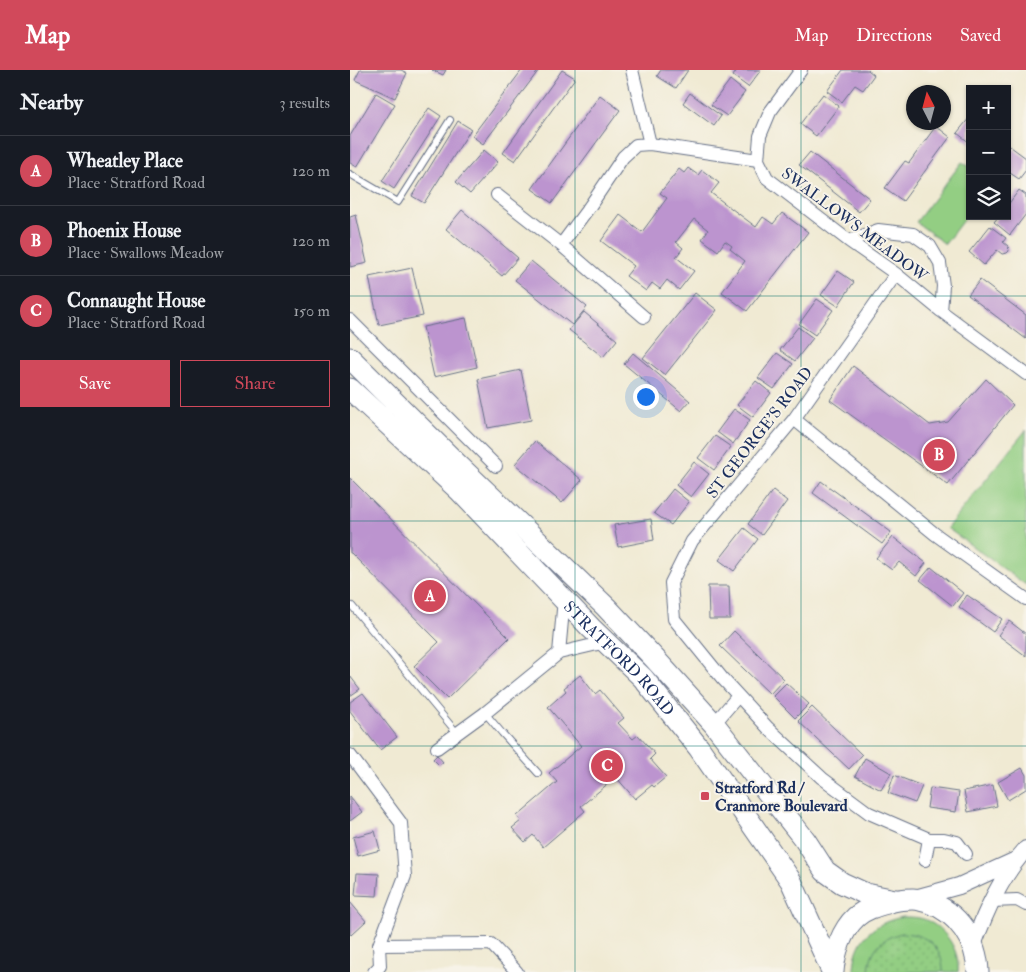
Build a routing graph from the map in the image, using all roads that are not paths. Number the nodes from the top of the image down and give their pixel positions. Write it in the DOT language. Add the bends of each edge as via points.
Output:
graph roads {
  1 [pos="632,70"];
  2 [pos="801,70"];
  3 [pos="450,120"];
  4 [pos="650,144"];
  5 [pos="758,160"];
  6 [pos="350,174"];
  7 [pos="497,195"];
  8 [pos="849,241"];
  9 [pos="561,245"];
  10 [pos="896,274"];
  11 [pos="941,311"];
  12 [pos="644,317"];
  13 [pos="350,320"];
  14 [pos="350,358"];
  15 [pos="1026,374"];
  16 [pos="350,389"];
  17 [pos="794,419"];
  18 [pos="496,466"];
  19 [pos="564,599"];
  20 [pos="1026,599"];
  21 [pos="352,606"];
  22 [pos="606,642"];
  23 [pos="560,653"];
  24 [pos="738,696"];
  25 [pos="485,713"];
  26 [pos="714,724"];
  27 [pos="457,733"];
  28 [pos="437,748"];
  29 [pos="350,755"];
  30 [pos="538,773"];
  31 [pos="929,839"];
  32 [pos="966,854"];
  33 [pos="1021,855"];
  34 [pos="925,860"];
  35 [pos="905,899"];
  36 [pos="992,901"];
  37 [pos="1026,905"];
  38 [pos="379,945"];
  39 [pos="979,962"];
  40 [pos="832,971"];
  41 [pos="374,972"];
  42 [pos="517,972"];
  1 -- 4 [label="street"];
  2 -- 5 [label="street" via="770,112 760,136"];
  3 -- 6 [label="lane" via="398,202"];
  4 -- 5 [label="street"];
  4 -- 9 [label="street" via="636,145 623,157"];
  5 -- 8 [label="street, SWALLOWS MEADOW" via="767,178"];
  7 -- 9 [label="street"];
  8 -- 10 [label="street, SWALLOWS MEADOW"];
  8 -- 11 [label="street" via="878,230 913,234 930,246 940,263 943,286"];
  9 -- 12 [label="street"];
  10 -- 11 [label="street, SWALLOWS MEADOW"];
  10 -- 17 [label="street, ST GEORGE'S ROAD"];
  11 -- 15 [label="street, SWALLOWS MEADOW"];
  13 -- 18 [label="street"];
  14 -- 26 [label="highway, STRATFORD ROAD" via="606,607"];
  16 -- 19 [label="highway, STRATFORD ROAD" via="459,490"];
  17 -- 20 [label="street" via="935,534"];
  17 -- 24 [label="street, ST GEORGE'S ROAD" via="692,541 670,583 674,618"];
  19 -- 22 [label="highway, STRATFORD ROAD"];
  19 -- 23 [label="street"];
  21 -- 27 [label="lane"];
  22 -- 23 [label="street"];
  22 -- 40 [label="highway, STRATFORD ROAD" via="643,678 699,748 791,881"];
  23 -- 25 [label="street"];
  24 -- 26 [label="street"];
  24 -- 31 [label="street" via="830,784 869,813"];
  25 -- 27 [label="street"];
  25 -- 30 [label="lane"];
  26 -- 35 [label="highway, STRATFORD ROAD" via="805,840 825,871 866,894"];
  27 -- 28 [label="street"];
  29 -- 38 [label="street" via="401,823 405,876"];
  31 -- 32 [label="street" via="958,842"];
  31 -- 34 [label="street"];
  33 -- 35 [label="street" via="959,886"];
  33 -- 36 [label="street"];
  35 -- 39 [label="highway, STRATFORD ROAD" via="936,905 952,915 963,928"];
  35 -- 40 [label="highway" via="871,907 857,917 846,930"];
  36 -- 37 [label="street" via="1017,900"];
  36 -- 39 [label="street"];
  38 -- 41 [label="street" via="380,966"];
  38 -- 42 [label="street" via="491,944"];
}
